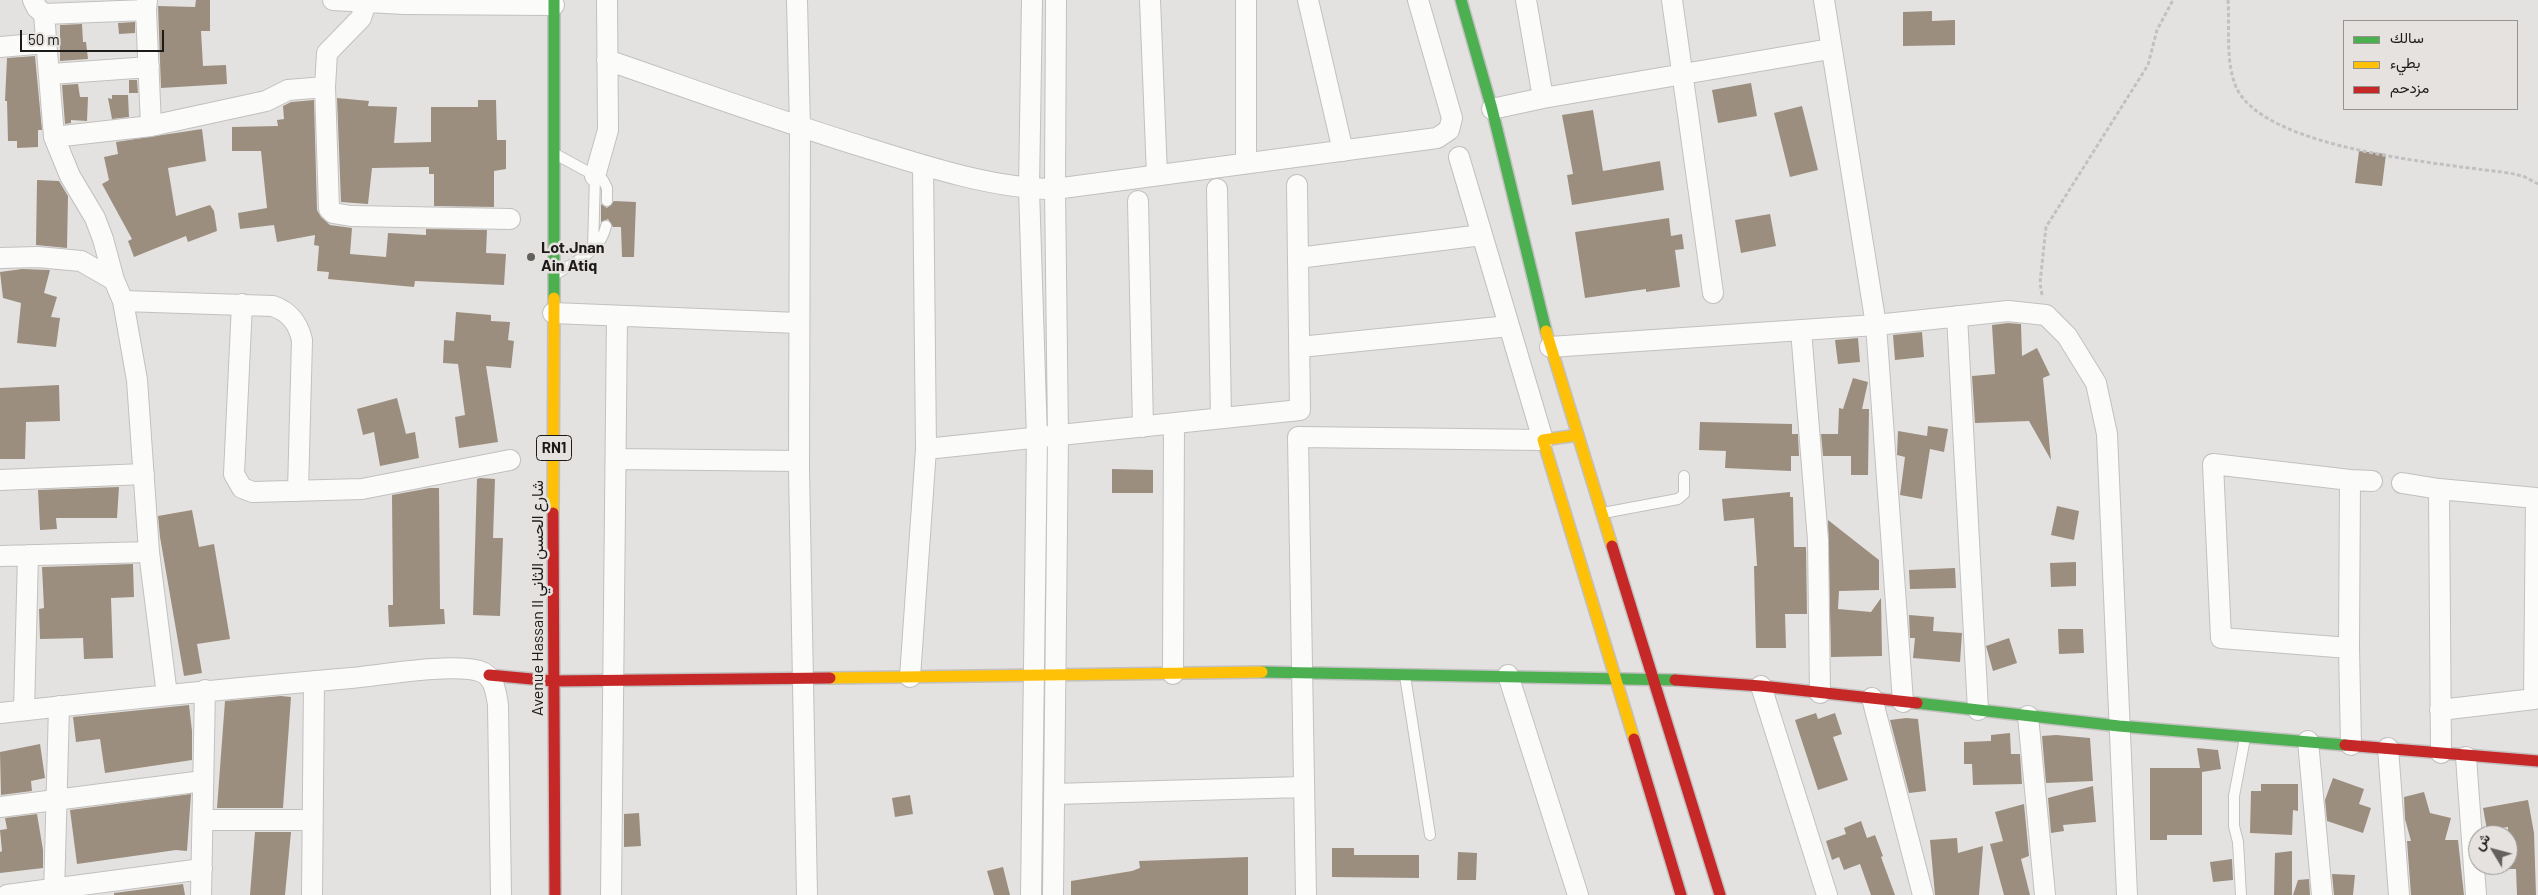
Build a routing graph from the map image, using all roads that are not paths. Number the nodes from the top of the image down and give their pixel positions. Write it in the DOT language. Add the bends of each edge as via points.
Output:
graph roads {
  1 [pos="333,0"];
  2 [pos="607,0"];
  3 [pos="797,0"];
  4 [pos="1032,0"];
  5 [pos="1056,0"];
  6 [pos="1150,0"];
  7 [pos="1246,0"];
  8 [pos="1308,0"];
  9 [pos="1418,0"];
  10 [pos="1461,0"];
  11 [pos="1526,0"];
  12 [pos="1672,0"];
  13 [pos="1824,0"];
  14 [pos="366,2"];
  15 [pos="404,2"];
  16 [pos="502,2"];
  17 [pos="554,2"];
  18 [pos="146,5"];
  19 [pos="38,7"];
  20 [pos="46,43"];
  21 [pos="0,47"];
  22 [pos="1830,49"];
  23 [pos="607,60"];
  24 [pos="148,67"];
  25 [pos="50,74"];
  26 [pos="1682,76"];
  27 [pos="325,87"];
  28 [pos="1543,98"];
  29 [pos="1492,109"];
  30 [pos="151,126"];
  31 [pos="800,127"];
  32 [pos="54,137"];
  33 [pos="1342,151"];
  34 [pos="553,153"];
  35 [pos="1459,157"];
  36 [pos="1246,163"];
  37 [pos="923,165"];
  38 [pos="1157,175"];
  39 [pos="595,176"];
  40 [pos="1297,185"];
  41 [pos="1030,189"];
  42 [pos="1055,189"];
  43 [pos="1217,189"];
  44 [pos="607,200"];
  45 [pos="1138,200"];
  46 [pos="510,219"];
  47 [pos="606,226"];
  48 [pos="1482,235"];
  49 [pos="594,249"];
  50 [pos="0,258"];
  51 [pos="1298,258"];
  52 [pos="553,275"];
  53 [pos="114,280"];
  54 [pos="1713,293"];
  55 [pos="123,301"];
  56 [pos="242,304"];
  57 [pos="553,313"];
  58 [pos="617,316"];
  59 [pos="1957,316"];
  60 [pos="798,323"];
  61 [pos="1876,325"];
  62 [pos="1510,326"];
  63 [pos="1801,330"];
  64 [pos="1300,347"];
  65 [pos="1550,347"];
  66 [pos="1221,418"];
  67 [pos="1174,424"];
  68 [pos="1143,427"];
  69 [pos="1578,435"];
  70 [pos="1058,436"];
  71 [pos="1038,438"];
  72 [pos="1543,440"];
  73 [pos="926,449"];
  74 [pos="616,459"];
  75 [pos="510,460"];
  76 [pos="799,462"];
  77 [pos="144,474"];
  78 [pos="1684,476"];
  79 [pos="0,480"];
  80 [pos="2350,480"];
  81 [pos="2372,481"];
  82 [pos="2402,483"];
  83 [pos="2440,489"];
  84 [pos="298,491"];
  85 [pos="1602,513"];
  86 [pos="2537,528"];
  87 [pos="149,552"];
  88 [pos="28,555"];
  89 [pos="0,556"];
  90 [pos="2349,648"];
  91 [pos="1301,672"];
  92 [pos="1173,674"];
  93 [pos="1405,674"];
  94 [pos="488,675"];
  95 [pos="1034,675"];
  96 [pos="1056,675"];
  97 [pos="1508,675"];
  98 [pos="910,677"];
  99 [pos="803,678"];
  100 [pos="1614,678"];
  101 [pos="1653,679"];
  102 [pos="613,680"];
  103 [pos="314,681"];
  104 [pos="553,681"];
  105 [pos="1761,686"];
  106 [pos="205,690"];
  107 [pos="1820,693"];
  108 [pos="167,695"];
  109 [pos="1872,698"];
  110 [pos="1903,702"];
  111 [pos="59,706"];
  112 [pos="24,710"];
  113 [pos="1978,710"];
  114 [pos="2440,710"];
  115 [pos="0,713"];
  116 [pos="2028,716"];
  117 [pos="2119,726"];
  118 [pos="2246,736"];
  119 [pos="2308,741"];
  120 [pos="2351,745"];
  121 [pos="2388,748"];
  122 [pos="2441,753"];
  123 [pos="2466,756"];
  124 [pos="2538,761"];
  125 [pos="204,781"];
  126 [pos="1303,787"];
  127 [pos="1054,794"];
  128 [pos="55,800"];
  129 [pos="0,807"];
  130 [pos="204,820"];
  131 [pos="311,820"];
  132 [pos="1430,835"];
  133 [pos="202,869"];
  134 [pos="54,892"];
  135 [pos="7,895"];
  136 [pos="201,895"];
  137 [pos="312,895"];
  138 [pos="501,895"];
  139 [pos="555,895"];
  140 [pos="611,895"];
  141 [pos="807,895"];
  142 [pos="1031,895"];
  143 [pos="1054,895"];
  144 [pos="1306,895"];
  145 [pos="1578,895"];
  146 [pos="1681,895"];
  147 [pos="1720,895"];
  148 [pos="1826,895"];
  149 [pos="1923,895"];
  150 [pos="2045,895"];
  151 [pos="2127,895"];
  152 [pos="2241,895"];
  153 [pos="2322,895"];
  154 [pos="2399,895"];
  155 [pos="2476,895"];
  1 -- 14 [label="street"];
  2 -- 23 [label="street"];
  3 -- 31 [label="street"];
  4 -- 41 [label="street"];
  5 -- 42 [label="street"];
  6 -- 38 [label="street"];
  7 -- 36 [label="street"];
  8 -- 33 [label="street"];
  9 -- 33 [label="street" via="1452,118 1450,130 1437,138"];
  10 -- 29 [label="street"];
  11 -- 28 [label="street"];
  12 -- 26 [label="street"];
  13 -- 22 [label="street"];
  14 -- 15 [label="street"];
  14 -- 27 [label="street" via="361,18 327,53"];
  15 -- 16 [label="street"];
  16 -- 17 [label="street"];
  17 -- 34 [label="street, Avenue Hassan II شارع الحسن الثاني / RN1"];
  18 -- 19 [label="street"];
  18 -- 24 [label="street"];
  19 -- 20 [label="street"];
  20 -- 21 [label="street"];
  20 -- 25 [label="street"];
  22 -- 26 [label="street"];
  22 -- 61 [label="street"];
  23 -- 31 [label="street"];
  23 -- 39 [label="street" via="608,130"];
  24 -- 25 [label="street"];
  24 -- 30 [label="street"];
  25 -- 32 [label="street"];
  26 -- 28 [label="street"];
  26 -- 54 [label="street"];
  27 -- 30 [label="street" via="288,90 266,101"];
  27 -- 46 [label="street" via="327,202 333,213"];
  28 -- 29 [label="street"];
  29 -- 65 [label="street"];
  30 -- 32 [label="street"];
  31 -- 37 [label="street"];
  31 -- 60 [label="street"];
  32 -- 53 [label="street" via="70,176 95,218"];
  33 -- 36 [label="street"];
  34 -- 39 [label="lane"];
  34 -- 52 [label="street, Avenue Hassan II شارع الحسن الثاني / RN1"];
  35 -- 48 [label="street"];
  36 -- 38 [label="street"];
  37 -- 41 [label="street"];
  37 -- 73 [label="street"];
  38 -- 42 [label="street"];
  39 -- 44 [label="lane" via="606,184"];
  39 -- 49 [label="lane"];
  40 -- 51 [label="street"];
  41 -- 42 [label="street"];
  41 -- 71 [label="street"];
  42 -- 70 [label="street"];
  43 -- 66 [label="street"];
  45 -- 68 [label="street"];
  47 -- 49 [label="lane"];
  48 -- 51 [label="street"];
  48 -- 62 [label="street"];
  49 -- 52 [label="lane"];
  50 -- 53 [label="street" via="81,261"];
  51 -- 64 [label="street"];
  52 -- 57 [label="street, Avenue Hassan II شارع الحسن الثاني / RN1"];
  53 -- 55 [label="street"];
  55 -- 56 [label="street"];
  55 -- 77 [label="street" via="137,380"];
  56 -- 84 [label="street" via="273,306 283,310 294,319 300,331"];
  56 -- 84 [label="street" via="235,479 246,491"];
  57 -- 58 [label="street"];
  57 -- 104 [label="street, Avenue Hassan II شارع الحسن الثاني / RN1"];
  58 -- 60 [label="street"];
  58 -- 74 [label="street"];
  59 -- 61 [label="street"];
  59 -- 113 [label="street"];
  59 -- 117 [label="street" via="2008,311 2046,315 2067,336 2096,383 2107,434"];
  60 -- 76 [label="street"];
  61 -- 63 [label="street"];
  61 -- 110 [label="street"];
  62 -- 64 [label="street"];
  62 -- 72 [label="street"];
  63 -- 65 [label="street"];
  63 -- 107 [label="street" via="1818,540"];
  64 -- 66 [label="street" via="1300,410"];
  65 -- 69 [label="street"];
  66 -- 67 [label="street"];
  67 -- 68 [label="street"];
  67 -- 92 [label="street"];
  68 -- 70 [label="street"];
  69 -- 72 [label="street"];
  69 -- 85 [label="street"];
  70 -- 71 [label="street"];
  70 -- 96 [label="street"];
  71 -- 73 [label="street"];
  71 -- 95 [label="street"];
  72 -- 91 [label="street" via="1298,437"];
  72 -- 100 [label="street"];
  73 -- 98 [label="street"];
  74 -- 76 [label="street"];
  74 -- 102 [label="street"];
  75 -- 84 [label="street" via="362,489"];
  76 -- 99 [label="street"];
  77 -- 79 [label="street"];
  77 -- 87 [label="street"];
  78 -- 85 [label="lane" via="1684,494 1678,498"];
  80 -- 81 [label="street"];
  80 -- 90 [label="street"];
  80 -- 90 [label="street" via="2213,464 2220,638"];
  82 -- 83 [label="street"];
  83 -- 86 [label="street" via="2536,498"];
  83 -- 114 [label="street"];
  85 -- 101 [label="street"];
  86 -- 114 [label="street" via="2534,699"];
  87 -- 88 [label="street"];
  87 -- 108 [label="street"];
  88 -- 89 [label="street"];
  88 -- 112 [label="street"];
  90 -- 120 [label="street"];
  91 -- 92 [label="street"];
  91 -- 93 [label="street"];
  91 -- 126 [label="street"];
  92 -- 96 [label="street"];
  93 -- 97 [label="street"];
  93 -- 132 [label="lane"];
  94 -- 103 [label="street" via="480,671 452,669"];
  94 -- 104 [label="street"];
  94 -- 138 [label="street" via="495,687 498,705"];
  95 -- 96 [label="street"];
  95 -- 98 [label="street"];
  95 -- 142 [label="street"];
  96 -- 127 [label="street"];
  97 -- 100 [label="street"];
  97 -- 145 [label="street"];
  98 -- 99 [label="street"];
  99 -- 102 [label="street"];
  99 -- 141 [label="street"];
  100 -- 101 [label="street"];
  100 -- 146 [label="street"];
  101 -- 105 [label="street"];
  101 -- 147 [label="street"];
  102 -- 104 [label="street"];
  102 -- 140 [label="street"];
  103 -- 106 [label="street"];
  103 -- 131 [label="street"];
  104 -- 139 [label="street, Avenue Hassan II شارع الحسن الثاني / RN1"];
  105 -- 107 [label="street"];
  105 -- 148 [label="street"];
  106 -- 108 [label="street"];
  106 -- 125 [label="street"];
  107 -- 109 [label="street"];
  108 -- 111 [label="street"];
  109 -- 110 [label="street"];
  109 -- 149 [label="street"];
  110 -- 113 [label="street"];
  111 -- 112 [label="street"];
  111 -- 128 [label="street"];
  112 -- 115 [label="street"];
  113 -- 116 [label="street"];
  114 -- 122 [label="street"];
  116 -- 117 [label="street"];
  116 -- 150 [label="street"];
  117 -- 118 [label="street"];
  117 -- 151 [label="street"];
  118 -- 119 [label="street"];
  118 -- 152 [label="lane" via="2234,796"];
  119 -- 120 [label="street"];
  119 -- 153 [label="street"];
  120 -- 121 [label="street"];
  121 -- 122 [label="street"];
  121 -- 154 [label="street"];
  122 -- 123 [label="street"];
  123 -- 124 [label="street"];
  123 -- 155 [label="street"];
  125 -- 128 [label="street"];
  125 -- 130 [label="street"];
  126 -- 127 [label="street"];
  126 -- 144 [label="street"];
  127 -- 143 [label="street"];
  128 -- 129 [label="street"];
  128 -- 134 [label="street"];
  130 -- 131 [label="street"];
  130 -- 133 [label="street"];
  131 -- 137 [label="street"];
  133 -- 134 [label="street"];
  133 -- 136 [label="street"];
  134 -- 135 [label="street"];
}
